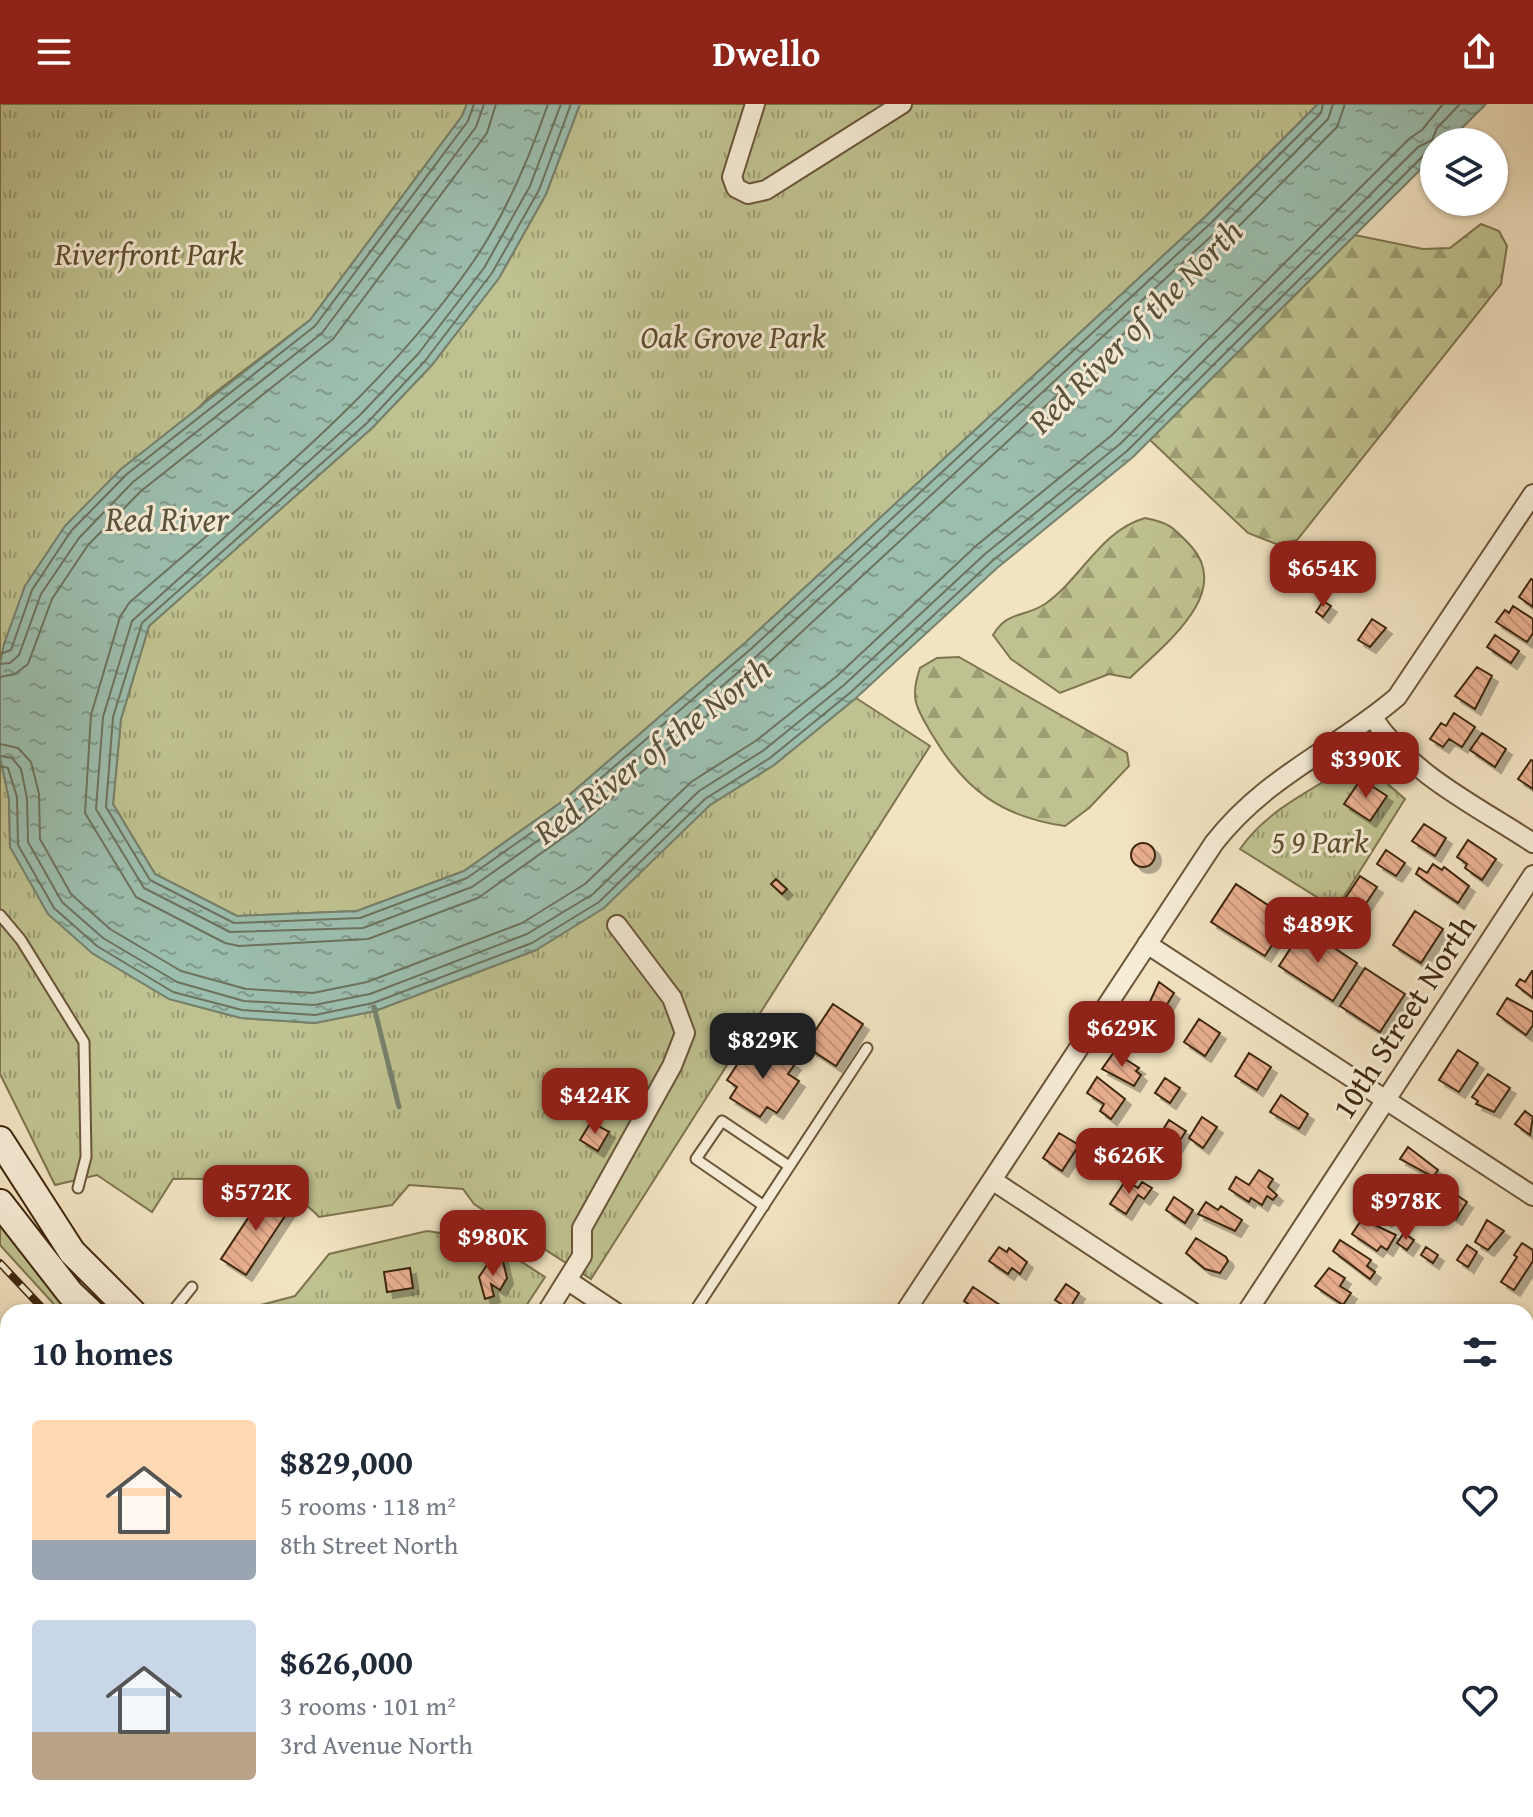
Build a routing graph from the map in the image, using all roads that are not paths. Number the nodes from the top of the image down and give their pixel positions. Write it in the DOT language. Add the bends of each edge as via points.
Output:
graph roads {
  1 [pos="755,104"];
  2 [pos="902,104"];
  3 [pos="1532,496"];
  4 [pos="1373,718"];
  5 [pos="1533,843"];
  6 [pos="1533,875"];
  7 [pos="0,915"];
  8 [pos="617,925"];
  9 [pos="1147,944"];
  10 [pos="867,1048"];
  11 [pos="1386,1099"];
  12 [pos="0,1140"];
  13 [pos="789,1166"];
  14 [pos="992,1180"];
  15 [pos="78,1188"];
  16 [pos="1533,1196"];
  17 [pos="0,1203"];
  18 [pos="764,1206"];
  19 [pos="567,1280"];
  20 [pos="192,1287"];
  21 [pos="82,1304"];
  22 [pos="124,1304"];
  23 [pos="178,1304"];
  24 [pos="552,1304"];
  25 [pos="603,1304"];
  26 [pos="699,1304"];
  27 [pos="910,1304"];
  28 [pos="1180,1304"];
  29 [pos="1252,1304"];
  1 -- 2 [label="street" via="732,177 736,188 748,194 766,190"];
  3 -- 4 [label="street" via="1417,672"];
  4 -- 5 [label="street" via="1411,762"];
  4 -- 9 [label="street" via="1290,770 1237,813"];
  6 -- 11 [label="street, 10th Street North"];
  7 -- 15 [label="lane" via="84,1042 86,1157"];
  8 -- 19 [label="street" via="672,998 685,1033 582,1228 582,1256"];
  9 -- 11 [label="street"];
  9 -- 14 [label="street"];
  10 -- 13 [label="lane"];
  11 -- 16 [label="street"];
  11 -- 29 [label="street, 10th Street North"];
  12 -- 22 [label="main road" via="72,1252"];
  13 -- 18 [label="lane"];
  13 -- 18 [label="lane" via="722,1121 696,1159"];
  14 -- 27 [label="street"];
  14 -- 28 [label="street"];
  17 -- 21 [label="main road"];
  18 -- 26 [label="lane"];
  19 -- 24 [label="street"];
  19 -- 25 [label="street"];
  20 -- 23 [label="lane"];
}
